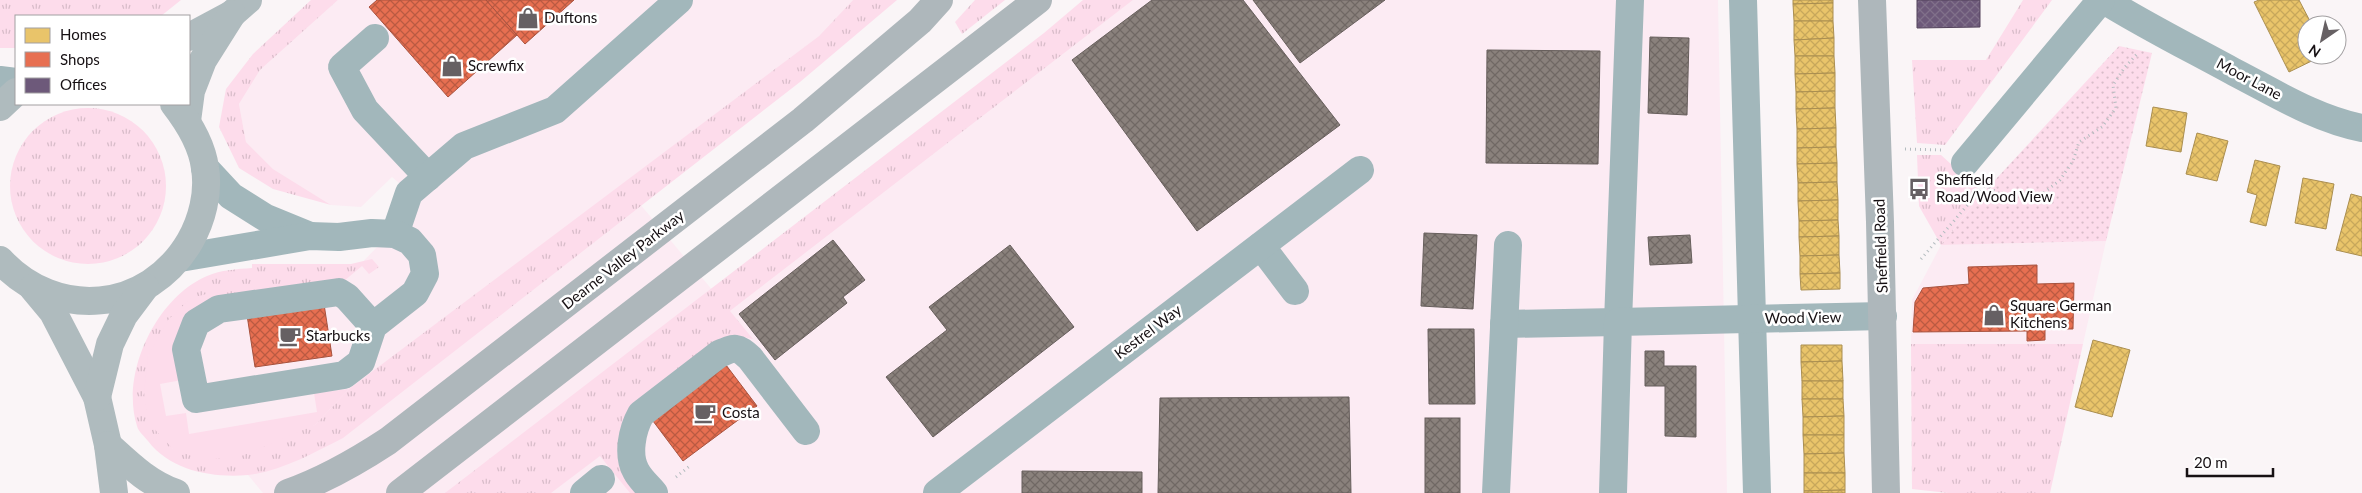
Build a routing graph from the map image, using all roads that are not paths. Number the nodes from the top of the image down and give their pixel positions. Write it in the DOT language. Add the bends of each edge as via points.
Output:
graph roads {
  1 [pos="679,0"];
  2 [pos="939,0"];
  3 [pos="1038,0"];
  4 [pos="1630,0"];
  5 [pos="1743,0"];
  6 [pos="1872,0"];
  7 [pos="2102,0"];
  8 [pos="240,7"];
  9 [pos="2138,11"];
  10 [pos="190,36"];
  11 [pos="376,38"];
  12 [pos="0,80"];
  13 [pos="15,82"];
  14 [pos="190,92"];
  15 [pos="15,93"];
  16 [pos="0,107"];
  17 [pos="180,112"];
  18 [pos="2362,128"];
  19 [pos="1965,162"];
  20 [pos="206,168"];
  21 [pos="1360,170"];
  22 [pos="428,177"];
  23 [pos="395,234"];
  24 [pos="310,236"];
  25 [pos="1508,245"];
  26 [pos="1261,246"];
  27 [pos="180,258"];
  28 [pos="0,260"];
  29 [pos="145,287"];
  30 [pos="33,288"];
  31 [pos="1295,291"];
  32 [pos="1883,316"];
  33 [pos="1752,319"];
  34 [pos="1618,322"];
  35 [pos="1504,324"];
  36 [pos="373,326"];
  37 [pos="97,397"];
  38 [pos="806,431"];
  39 [pos="108,445"];
  40 [pos="114,493"];
  41 [pos="176,493"];
  42 [pos="288,493"];
  43 [pos="400,493"];
  44 [pos="654,493"];
  45 [pos="937,493"];
  46 [pos="1496,493"];
  47 [pos="1613,493"];
  48 [pos="1757,493"];
  49 [pos="1886,493"];
  1 -- 22 [label="street" via="555,110 464,146"];
  2 -- 42 [label="highway, Dearne Valley Parkway" via="920,21 803,120 388,441 350,466 315,484"];
  3 -- 43 [label="highway"];
  4 -- 34 [label="street"];
  5 -- 33 [label="street"];
  6 -- 32 [label="highway, Sheffield Road"];
  7 -- 9 [label="street, Moor Lane"];
  7 -- 19 [label="street"];
  8 -- 10 [label="main road"];
  8 -- 14 [label="main road" via="203,60"];
  9 -- 18 [label="street, Moor Lane" via="2301,108"];
  11 -- 22 [label="street" via="342,67 365,110"];
  12 -- 13 [label="street"];
  15 -- 16 [label="main road"];
  17 -- 20 [label="main road" via="200,147"];
  20 -- 24 [label="street" via="231,196 266,218"];
  20 -- 27 [label="main road" via="200,220"];
  21 -- 26 [label="street, Kestrel Way"];
  22 -- 23 [label="street" via="409,193"];
  23 -- 24 [label="street"];
  23 -- 36 [label="street" via="410,241 422,255 425,274 415,293"];
  24 -- 27 [label="street"];
  25 -- 35 [label="street"];
  26 -- 31 [label="street"];
  26 -- 45 [label="street, Kestrel Way"];
  27 -- 29 [label="main road"];
  28 -- 30 [label="main road"];
  29 -- 30 [label="main road" via="118,298 88,302 52,296"];
  29 -- 37 [label="main road" via="124,314 110,344"];
  30 -- 37 [label="main road" via="53,312"];
  32 -- 33 [label="street, Wood View"];
  32 -- 49 [label="highway, Sheffield Road"];
  33 -- 34 [label="street, Wood View"];
  33 -- 48 [label="street"];
  34 -- 35 [label="street, Wood View"];
  34 -- 47 [label="street"];
  35 -- 46 [label="street"];
  36 -- 36 [label="street" via="361,362 344,375 196,399 186,349 196,324 220,309 339,292"];
  37 -- 39 [label="main road"];
  38 -- 44 [label="street" via="750,358 740,349 731,348 718,354 641,414 635,426 632,457 636,472"];
  39 -- 40 [label="main road"];
  39 -- 41 [label="main road" via="138,473 157,486"];
}
